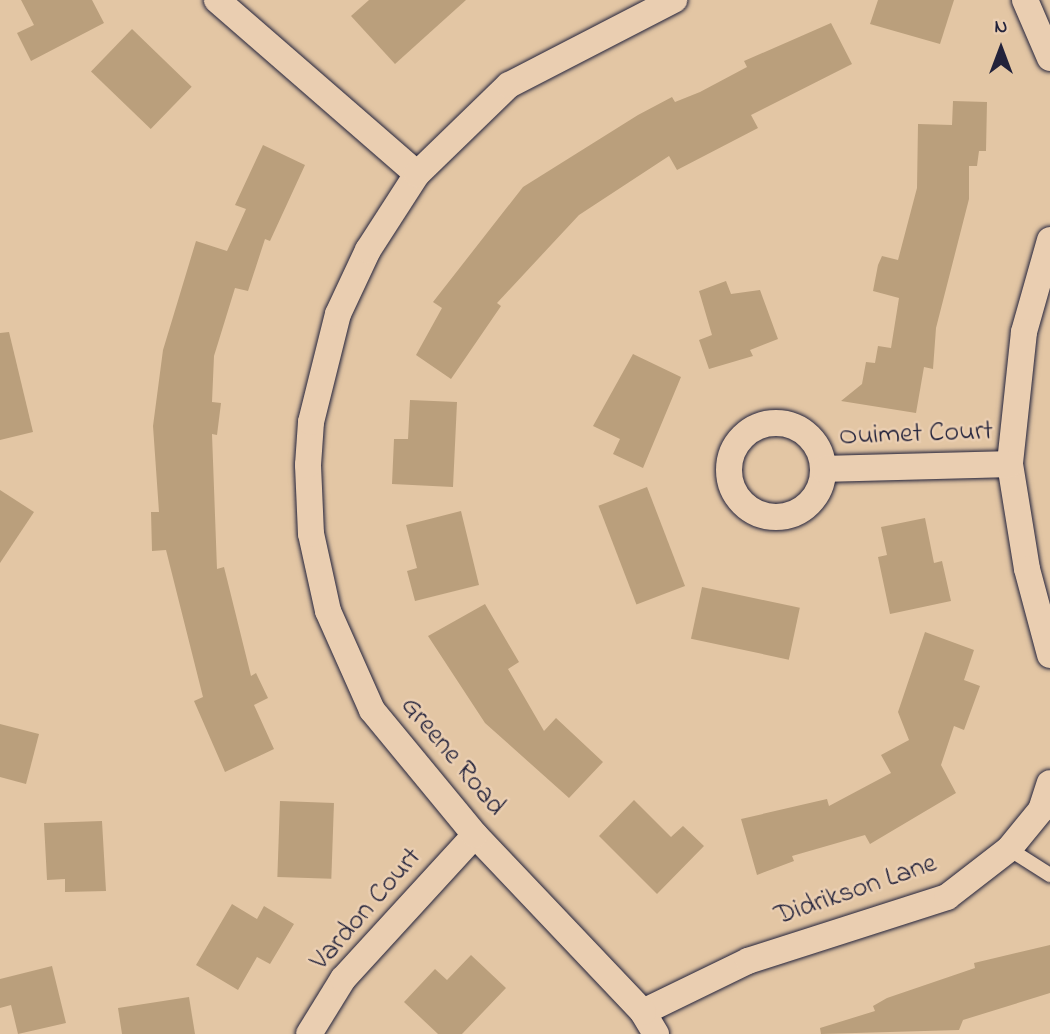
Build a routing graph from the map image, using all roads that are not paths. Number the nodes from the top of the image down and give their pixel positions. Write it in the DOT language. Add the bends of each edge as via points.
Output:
graph roads {
  1 [pos="217,0"];
  2 [pos="674,0"];
  3 [pos="1025,0"];
  4 [pos="1050,58"];
  5 [pos="417,174"];
  6 [pos="1050,240"];
  7 [pos="1010,464"];
  8 [pos="824,469"];
  9 [pos="1050,655"];
  10 [pos="1050,783"];
  11 [pos="475,835"];
  12 [pos="1009,849"];
  13 [pos="1050,875"];
  14 [pos="649,1023"];
  15 [pos="313,1033"];
  1 -- 5 [label="street"];
  2 -- 5 [label="street, Greene Road" via="509,85"];
  3 -- 4 [label="street"];
  5 -- 11 [label="street, Greene Road" via="354,275 324,354 310,433 311,534 328,611 372,710"];
  6 -- 7 [label="street" via="1024,332"];
  7 -- 8 [label="street, Ouimet Court"];
  7 -- 9 [label="street" via="1022,547"];
  10 -- 12 [label="street, Didrikson Lane" via="1041,810"];
  11 -- 14 [label="street, Greene Road"];
  11 -- 15 [label="street, Vardon Court" via="343,979"];
  12 -- 13 [label="lane"];
  12 -- 14 [label="street, Didrikson Lane" via="969,883 927,905 783,948"];
}
